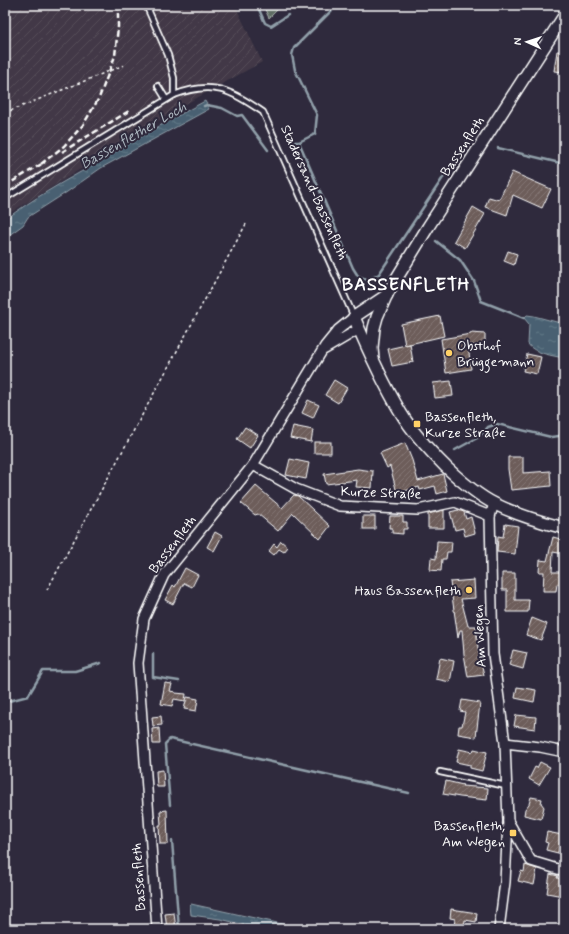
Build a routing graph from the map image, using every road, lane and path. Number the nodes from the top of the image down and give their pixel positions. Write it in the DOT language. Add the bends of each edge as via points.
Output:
graph roads {
  1 [pos="146,5"];
  2 [pos="564,16"];
  3 [pos="124,65"];
  4 [pos="158,86"];
  5 [pos="174,95"];
  6 [pos="166,99"];
  7 [pos="5,113"];
  8 [pos="5,198"];
  9 [pos="246,224"];
  10 [pos="387,294"];
  11 [pos="354,317"];
  12 [pos="377,318"];
  13 [pos="359,329"];
  14 [pos="322,351"];
  15 [pos="373,359"];
  16 [pos="252,465"];
  17 [pos="494,504"];
  18 [pos="490,516"];
  19 [pos="564,528"];
  20 [pos="47,590"];
  21 [pos="505,743"];
  22 [pos="564,752"];
  23 [pos="440,772"];
  24 [pos="506,786"];
  25 [pos="508,821"];
  26 [pos="564,870"];
  27 [pos="157,929"];
  28 [pos="499,929"];
  1 -- 5 [label="lane" via="157,38 168,56 174,78"];
  2 -- 10 [label="street, Bassenfleth"];
  3 -- 7 [label="path"];
  4 -- 6 [label="lane"];
  5 -- 6 [label="lane"];
  5 -- 11 [label="lane, Stadersand-Bassenfleth" via="188,90 218,88 230,91 263,112"];
  6 -- 8 [label="lane"];
  9 -- 20 [label="path"];
  10 -- 11 [label="street, Bassenfleth"];
  10 -- 12 [label="street, Bassenfleth"];
  11 -- 13 [label="street, Stadersand-Bassenfleth"];
  11 -- 14 [label="street, Bassenfleth" via="334,334"];
  12 -- 13 [label="street"];
  12 -- 15 [label="street, Bassenfleth" via="373,337"];
  13 -- 14 [label="street, Bassenfleth"];
  13 -- 15 [label="street, Stadersand-Bassenfleth"];
  14 -- 16 [label="street, Bassenfleth"];
  15 -- 17 [label="street, Stadersand-Bassenfleth" via="402,414 416,434 454,474"];
  16 -- 18 [label="street, Kurze Straße" via="296,489 340,506 418,510 454,502"];
  16 -- 27 [label="street, Bassenfleth" via="164,575 144,619 138,663"];
  17 -- 18 [label="street, Am Wegen"];
  17 -- 19 [label="street, Stadersand-Bassenfleth"];
  18 -- 21 [label="street, Am Wegen" via="493,654"];
  21 -- 22 [label="street" via="540,746"];
  21 -- 24 [label="street, Am Wegen"];
  23 -- 24 [label="lane"];
  24 -- 25 [label="street, Am Wegen"];
  25 -- 26 [label="street, Am Wegen" via="531,861"];
  25 -- 28 [label="street, Am Wegen" via="505,882"];
}
